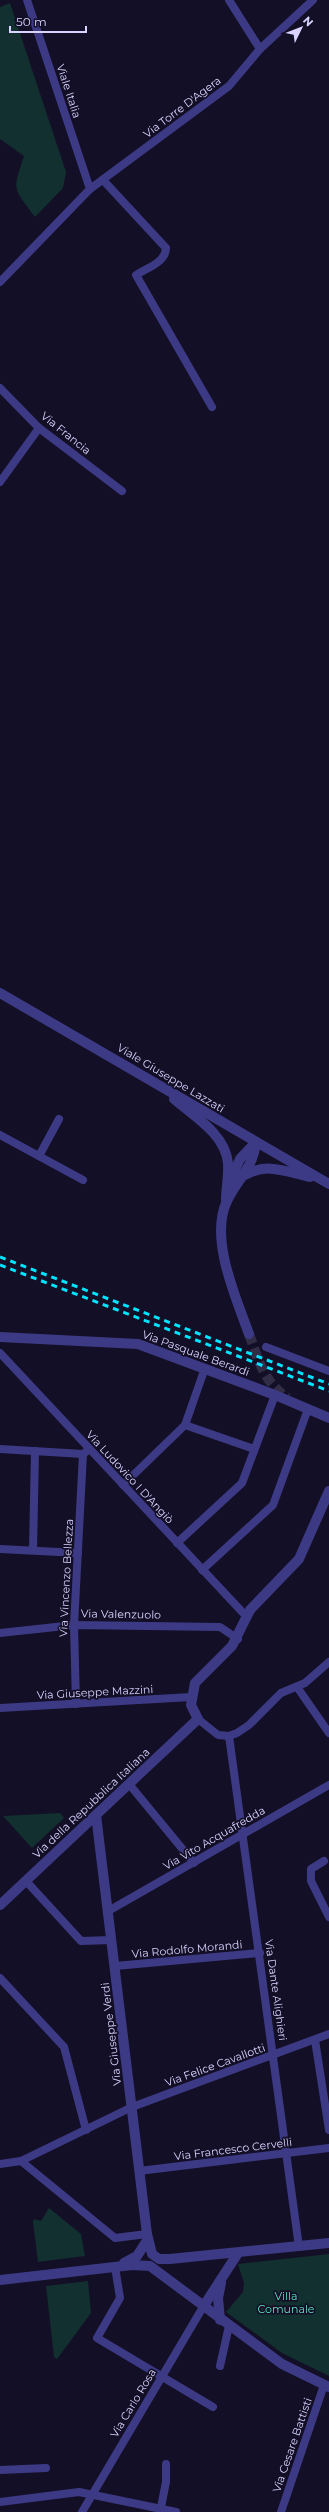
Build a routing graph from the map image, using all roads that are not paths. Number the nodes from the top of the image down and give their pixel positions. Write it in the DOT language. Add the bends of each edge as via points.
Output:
graph roads {
  1 [pos="27,0"];
  2 [pos="229,0"];
  3 [pos="313,0"];
  4 [pos="260,49"];
  5 [pos="103,180"];
  6 [pos="90,189"];
  7 [pos="0,282"];
  8 [pos="0,388"];
  9 [pos="212,407"];
  10 [pos="39,428"];
  11 [pos="0,482"];
  12 [pos="122,491"];
  13 [pos="0,993"];
  14 [pos="158,1084"];
  15 [pos="59,1119"];
  16 [pos="0,1135"];
  17 [pos="256,1142"];
  18 [pos="39,1156"];
  19 [pos="241,1177"];
  20 [pos="83,1180"];
  21 [pos="325,1181"];
  22 [pos="226,1202"];
  23 [pos="249,1334"];
  24 [pos="0,1337"];
  25 [pos="266,1347"];
  26 [pos="0,1353"];
  27 [pos="206,1368"];
  28 [pos="329,1371"];
  29 [pos="275,1395"];
  30 [pos="308,1409"];
  31 [pos="329,1418"];
  32 [pos="185,1425"];
  33 [pos="0,1449"];
  34 [pos="254,1450"];
  35 [pos="35,1451"];
  36 [pos="86,1452"];
  37 [pos="123,1485"];
  38 [pos="329,1491"];
  39 [pos="177,1543"];
  40 [pos="0,1549"];
  41 [pos="33,1550"];
  42 [pos="78,1553"];
  43 [pos="202,1570"];
  44 [pos="246,1616"];
  45 [pos="74,1625"];
  46 [pos="0,1632"];
  47 [pos="238,1639"];
  48 [pos="329,1662"];
  49 [pos="297,1687"];
  50 [pos="191,1697"];
  51 [pos="76,1704"];
  52 [pos="0,1708"];
  53 [pos="198,1719"];
  54 [pos="329,1732"];
  55 [pos="229,1736"];
  56 [pos="129,1784"];
  57 [pos="329,1785"];
  58 [pos="96,1815"];
  59 [pos="244,1835"];
  60 [pos="324,1861"];
  61 [pos="194,1863"];
  62 [pos="26,1881"];
  63 [pos="0,1905"];
  64 [pos="110,1910"];
  65 [pos="329,1918"];
  66 [pos="112,1940"];
  67 [pos="260,1953"];
  68 [pos="115,1966"];
  69 [pos="0,1978"];
  70 [pos="329,2034"];
  71 [pos="315,2040"];
  72 [pos="274,2056"];
  73 [pos="132,2108"];
  74 [pos="86,2130"];
  75 [pos="329,2130"];
  76 [pos="329,2148"];
  77 [pos="286,2153"];
  78 [pos="21,2161"];
  79 [pos="0,2164"];
  80 [pos="139,2171"];
  81 [pos="148,2236"];
  82 [pos="329,2243"];
  83 [pos="298,2247"];
  84 [pos="238,2253"];
  85 [pos="115,2267"];
  86 [pos="221,2279"];
  87 [pos="0,2280"];
  88 [pos="203,2306"];
  89 [pos="220,2320"];
  90 [pos="229,2326"];
  91 [pos="220,2366"];
  92 [pos="162,2376"];
  93 [pos="327,2386"];
  94 [pos="213,2407"];
  95 [pos="166,2464"];
  96 [pos="46,2468"];
  97 [pos="0,2470"];
  98 [pos="92,2493"];
  99 [pos="0,2502"];
  100 [pos="160,2510"];
  101 [pos="82,2512"];
  102 [pos="176,2512"];
  103 [pos="281,2512"];
  1 -- 6 [label="street, Viale Italia"];
  2 -- 4 [label="street"];
  3 -- 4 [label="street, Via Torre D'Agera"];
  4 -- 5 [label="street, Via Torre D'Agera" via="230,86"];
  5 -- 6 [label="street, Via Torre D'Agera"];
  5 -- 9 [label="street" via="166,248 166,254 161,260 136,275"];
  6 -- 7 [label="street, Via Torre D'Agera"];
  8 -- 10 [label="street, Via Francia"];
  10 -- 11 [label="street"];
  10 -- 12 [label="street, Via Francia"];
  13 -- 14 [label="street, Viale Giuseppe Lazzati"];
  14 -- 17 [label="street, Viale Giuseppe Lazzati"];
  14 -- 22 [label="street" via="216,1135 223,1145 228,1165"];
  15 -- 18 [label="street"];
  16 -- 18 [label="street"];
  17 -- 19 [label="street" via="254,1157"];
  17 -- 21 [label="street, Viale Giuseppe Lazzati"];
  17 -- 22 [label="street" via="242,1155 232,1172"];
  18 -- 20 [label="street"];
  19 -- 21 [label="street" via="255,1169 266,1167"];
  19 -- 22 [label="street"];
  22 -- 23 [label="street" via="222,1249"];
  24 -- 27 [label="street, Via Pasquale Berardi" via="138,1344"];
  25 -- 28 [label="street"];
  26 -- 36 [label="street, Via Ludovico I D'Angiò"];
  27 -- 29 [label="street, Via Pasquale Berardi"];
  27 -- 32 [label="street"];
  29 -- 30 [label="street, Via Pasquale Berardi"];
  29 -- 34 [label="street"];
  30 -- 31 [label="street, Via Pasquale Berardi"];
  30 -- 43 [label="street" via="273,1505"];
  32 -- 34 [label="street"];
  32 -- 37 [label="street"];
  33 -- 35 [label="street"];
  34 -- 39 [label="street" via="242,1483"];
  35 -- 36 [label="street"];
  35 -- 41 [label="street"];
  36 -- 37 [label="street, Via Ludovico I D'Angiò"];
  36 -- 42 [label="street, Via Vincenzo Bellezza"];
  37 -- 39 [label="street, Via Ludovico I D'Angiò"];
  38 -- 44 [label="street" via="299,1559"];
  39 -- 43 [label="street, Via Ludovico I D'Angiò"];
  40 -- 41 [label="street"];
  41 -- 42 [label="street"];
  42 -- 45 [label="street, Via Vincenzo Bellezza"];
  43 -- 44 [label="street, Via Ludovico I D'Angiò"];
  44 -- 47 [label="street"];
  45 -- 46 [label="street, Via Valenzuolo"];
  45 -- 47 [label="street, Via Valenzuolo" via="220,1627"];
  45 -- 51 [label="street, Via Vincenzo Bellezza"];
  47 -- 50 [label="street" via="198,1680"];
  48 -- 49 [label="street"];
  49 -- 54 [label="street"];
  49 -- 55 [label="street" via="281,1693 243,1730"];
  50 -- 51 [label="street, Via Giuseppe Mazzini"];
  50 -- 53 [label="street" via="192,1711"];
  51 -- 52 [label="street, Via Giuseppe Mazzini"];
  53 -- 55 [label="street" via="211,1732"];
  53 -- 56 [label="street, Via della Repubblica Italiana"];
  55 -- 59 [label="street, Via Dante Alighieri"];
  56 -- 58 [label="street, Via della Repubblica Italiana"];
  56 -- 61 [label="street"];
  57 -- 59 [label="street, Via Vito Acquafredda"];
  58 -- 62 [label="street, Via della Repubblica Italiana"];
  58 -- 64 [label="street, Via Giuseppe Verdi"];
  59 -- 61 [label="street, Via Vito Acquafredda"];
  59 -- 67 [label="street, Via Dante Alighieri"];
  60 -- 65 [label="street" via="311,1869 310,1877"];
  61 -- 64 [label="street, Via Vito Acquafredda"];
  62 -- 63 [label="street, Via della Repubblica Italiana"];
  62 -- 66 [label="street" via="81,1941"];
  64 -- 66 [label="street, Via Giuseppe Verdi"];
  66 -- 68 [label="street, Via Giuseppe Verdi"];
  67 -- 68 [label="street, Via Rodolfo Morandi"];
  67 -- 72 [label="street, Via Dante Alighieri"];
  68 -- 73 [label="street, Via Giuseppe Verdi"];
  69 -- 74 [label="street" via="64,2047"];
  70 -- 71 [label="street, Via Felice Cavallotti"];
  71 -- 72 [label="street, Via Felice Cavallotti"];
  71 -- 75 [label="street"];
  72 -- 73 [label="street, Via Felice Cavallotti"];
  72 -- 77 [label="street, Via Dante Alighieri"];
  73 -- 74 [label="street, Via Felice Cavallotti"];
  73 -- 80 [label="street, Via Giuseppe Verdi"];
  74 -- 78 [label="street, Via Felice Cavallotti"];
  76 -- 77 [label="street, Via Francesco Cervelli"];
  77 -- 80 [label="street, Via Francesco Cervelli"];
  77 -- 83 [label="street, Via Dante Alighieri"];
  78 -- 79 [label="street, Via Felice Cavallotti"];
  78 -- 81 [label="street" via="115,2238"];
  80 -- 81 [label="street, Via Giuseppe Verdi"];
  81 -- 84 [label="street, Via Giuseppe Verdi" via="150,2250 155,2257 163,2259"];
  81 -- 85 [label="street" via="137,2256"];
  82 -- 83 [label="street"];
  83 -- 84 [label="street"];
  84 -- 86 [label="street"];
  85 -- 87 [label="street"];
  85 -- 88 [label="street" via="145,2265 155,2269"];
  85 -- 92 [label="street" via="120,2298 97,2338"];
  86 -- 88 [label="street"];
  86 -- 89 [label="street" via="218,2298"];
  88 -- 89 [label="street"];
  88 -- 92 [label="street, Via Carlo Rosa"];
  89 -- 90 [label="street"];
  90 -- 91 [label="street"];
  90 -- 93 [label="street" via="282,2364"];
  92 -- 94 [label="street"];
  92 -- 98 [label="street, Via Carlo Rosa"];
  93 -- 103 [label="street, Via Cesare Battisti"];
  95 -- 100 [label="street" via="166,2482"];
  96 -- 97 [label="street"];
  98 -- 99 [label="street" via="79,2492"];
  98 -- 100 [label="street"];
  98 -- 101 [label="street, Via Carlo Rosa"];
  100 -- 102 [label="street"];
}
